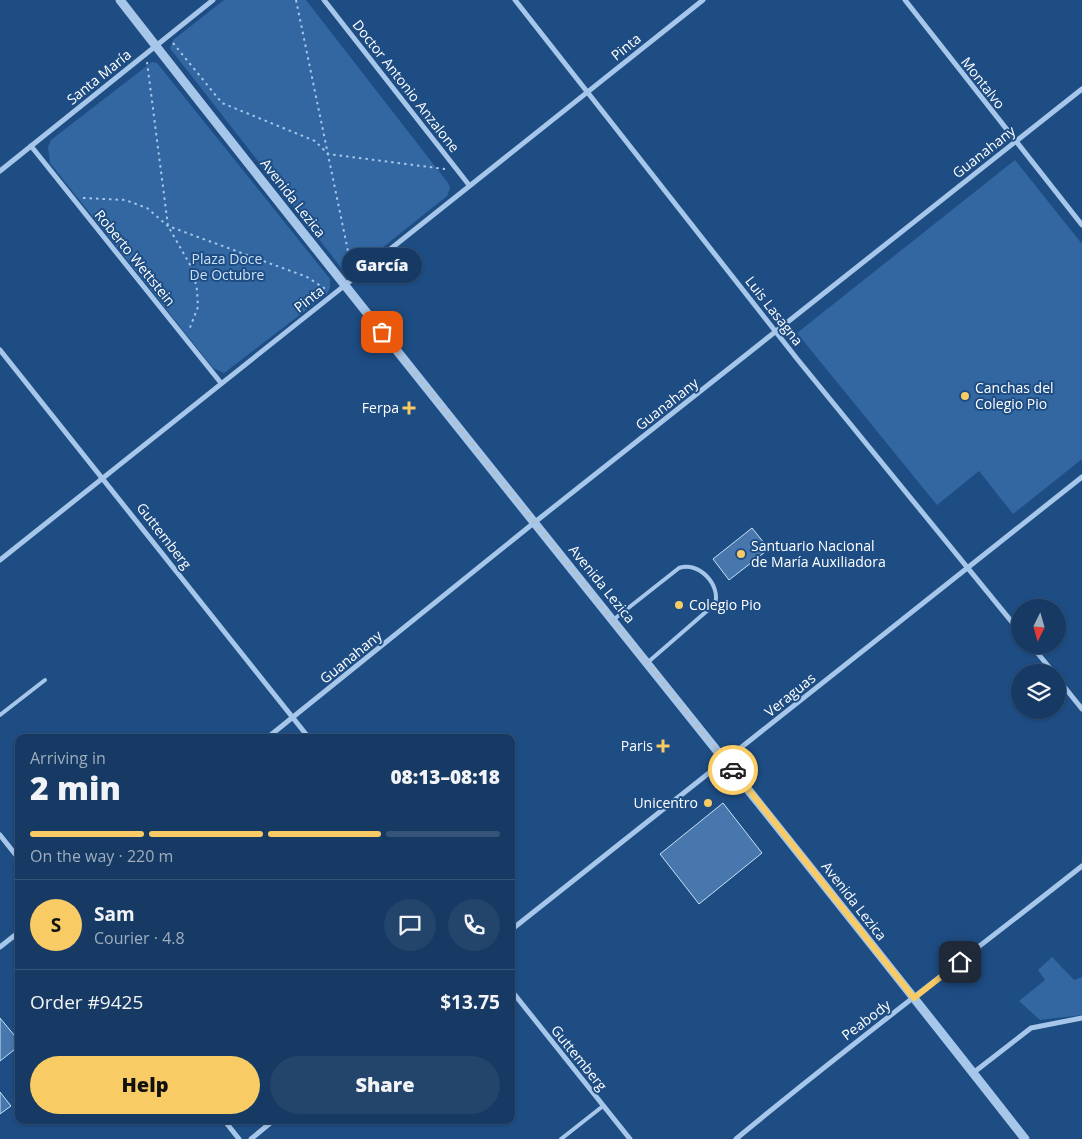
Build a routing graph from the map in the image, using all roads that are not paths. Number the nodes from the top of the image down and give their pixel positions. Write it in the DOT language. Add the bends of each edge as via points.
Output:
graph roads {
  1 [pos="120,0"];
  2 [pos="213,0"];
  3 [pos="324,0"];
  4 [pos="515,0"];
  5 [pos="703,0"];
  6 [pos="905,0"];
  7 [pos="155,45"];
  8 [pos="1082,89"];
  9 [pos="589,91"];
  10 [pos="1014,142"];
  11 [pos="31,146"];
  12 [pos="0,171"];
  13 [pos="469,185"];
  14 [pos="1082,225"];
  15 [pos="344,286"];
  16 [pos="777,331"];
  17 [pos="0,350"];
  18 [pos="221,383"];
  19 [pos="1082,477"];
  20 [pos="103,478"];
  21 [pos="535,522"];
  22 [pos="0,560"];
  23 [pos="968,567"];
  24 [pos="613,620"];
  25 [pos="1011,621"];
  26 [pos="1038,654"];
  27 [pos="647,663"];
  28 [pos="1046,664"];
  29 [pos="45,680"];
  30 [pos="1066,689"];
  31 [pos="1082,709"];
  32 [pos="0,715"];
  33 [pos="293,718"];
  34 [pos="272,734"];
  35 [pos="306,734"];
  36 [pos="725,761"];
  37 [pos="0,836"];
  38 [pos="15,854"];
  39 [pos="1082,866"];
  40 [pos="515,927"];
  41 [pos="15,935"];
  42 [pos="0,947"];
  43 [pos="515,995"];
  44 [pos="914,998"];
  45 [pos="1082,1018"];
  46 [pos="973,1074"];
  47 [pos="604,1106"];
  48 [pos="227,1124"];
  49 [pos="269,1124"];
  50 [pos="239,1139"];
  51 [pos="251,1139"];
  52 [pos="561,1139"];
  53 [pos="630,1139"];
  54 [pos="736,1139"];
  55 [pos="1025,1139"];
  1 -- 7 [label="street, Avenida Lezica"];
  2 -- 7 [label="street, Santa María"];
  3 -- 13 [label="street, Doctor Antonio Anzalone"];
  4 -- 9 [label="street, Luis Lasagna"];
  5 -- 9 [label="street, Pinta"];
  6 -- 10 [label="street, Montalvo"];
  7 -- 11 [label="street, Santa María"];
  7 -- 15 [label="street, Avenida Lezica"];
  8 -- 10 [label="street, Guanahany"];
  9 -- 13 [label="street, Pinta"];
  9 -- 16 [label="street, Luis Lasagna"];
  10 -- 14 [label="street, Montalvo"];
  10 -- 16 [label="street, Guanahany"];
  11 -- 12 [label="street, Santa María"];
  11 -- 18 [label="street, Roberto Wettstein"];
  13 -- 15 [label="street, Pinta"];
  15 -- 18 [label="street, Pinta"];
  15 -- 21 [label="street, Avenida Lezica"];
  16 -- 21 [label="street, Guanahany"];
  16 -- 23 [label="street, Luis Lasagna"];
  17 -- 20 [label="street, Guttemberg"];
  18 -- 20 [label="street, Pinta"];
  19 -- 23 [label="street, Veraguas"];
  20 -- 22 [label="street, Pinta"];
  20 -- 33 [label="street, Guttemberg"];
  21 -- 24 [label="street, Avenida Lezica"];
  21 -- 33 [label="street, Guanahany"];
  23 -- 25 [label="street, Luis Lasagna"];
  23 -- 36 [label="street, Veraguas"];
  24 -- 27 [label="street, Avenida Lezica"];
  24 -- 27 [label="lane" via="679,568 688,565 697,567 715,589 717,597 714,604"];
  26 -- 28 [label="street"];
  27 -- 36 [label="street, Avenida Lezica"];
  29 -- 32 [label="lane"];
  30 -- 31 [label="street"];
  33 -- 34 [label="street, Guanahany"];
  33 -- 35 [label="street, Guttemberg"];
  36 -- 40 [label="street, Veraguas"];
  36 -- 44 [label="street, Avenida Lezica"];
  37 -- 38 [label="street"];
  39 -- 44 [label="street, Peabody"];
  41 -- 42 [label="street"];
  43 -- 47 [label="street, Guttemberg"];
  44 -- 46 [label="street, Avenida Lezica"];
  44 -- 54 [label="street, Peabody"];
  45 -- 46 [label="street" via="1031,1028"];
  46 -- 55 [label="street, Avenida Lezica"];
  47 -- 52 [label="lane"];
  47 -- 53 [label="street, Guttemberg"];
  48 -- 50 [label="street"];
  49 -- 51 [label="street"];
}
